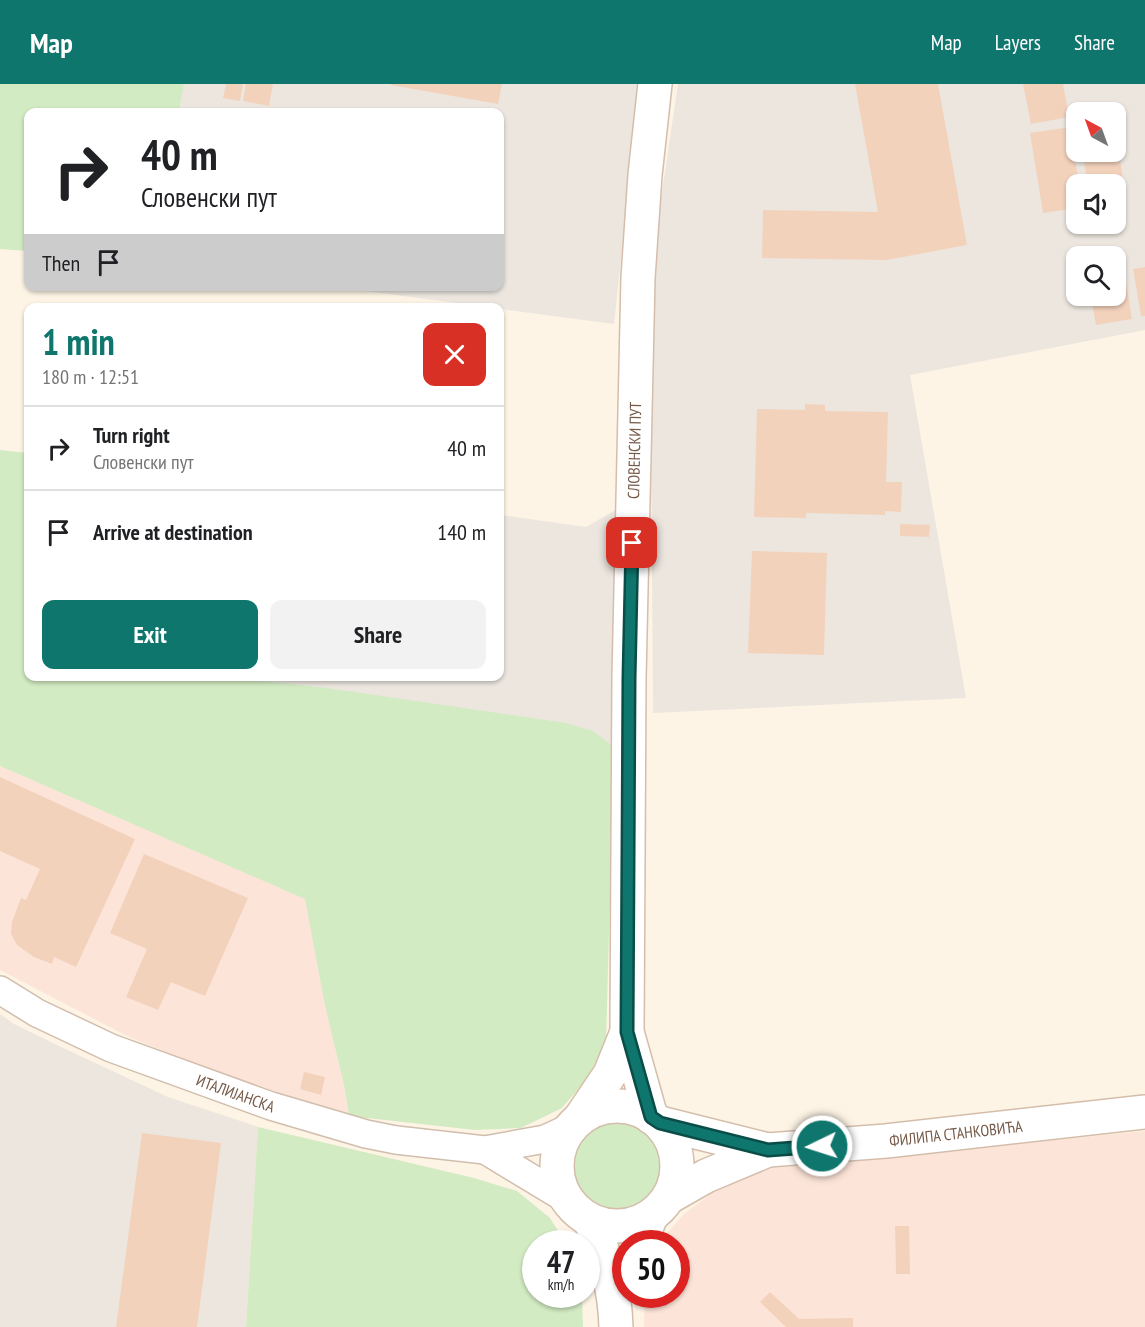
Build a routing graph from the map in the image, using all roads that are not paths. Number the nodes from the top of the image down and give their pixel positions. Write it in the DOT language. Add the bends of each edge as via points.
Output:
graph roads {
  1 [pos="655,84"];
  2 [pos="0,990"];
  3 [pos="627,1032"];
  4 [pos="1145,1112"];
  5 [pos="656,1120"];
  6 [pos="576,1122"];
  7 [pos="485,1150"];
  8 [pos="768,1150"];
  9 [pos="566,1199"];
  10 [pos="653,1219"];
  11 [pos="590,1221"];
  12 [pos="616,1318"];
  1 -- 3 [label="main road, СЛОВЕНСКИ ПУТ" via="638,278 629,678"];
  2 -- 7 [label="street, ИТАЛИЈАНСКА" via="37,1013 111,1048 282,1110 386,1138"];
  3 -- 5 [label="main road, СЛОВЕНСКИ ПУТ"];
  3 -- 6 [label="main road, СЛОВЕНСКИ ПУТ" via="610,1074"];
  4 -- 8 [label="main road, ФИЛИПА СТАНКОВИЋА"];
  5 -- 6 [label="main road" via="640,1110 616,1105 592,1111"];
  5 -- 8 [label="main road, ФИЛИПА СТАНКОВИЋА"];
  5 -- 10 [label="main road" via="674,1146 677,1172 674,1185"];
  6 -- 7 [label="street, ИТАЛИЈАНСКА" via="544,1139"];
  6 -- 9 [label="main road" via="561,1143 556,1162 556,1175"];
  7 -- 9 [label="street, ИТАЛИЈАНСКА"];
  8 -- 10 [label="main road, ФИЛИПА СТАНКОВИЋА" via="706,1176"];
  9 -- 11 [label="main road"];
  10 -- 11 [label="main road" via="621,1226"];
  11 -- 12 [label="main road" via="603,1250"];
}
